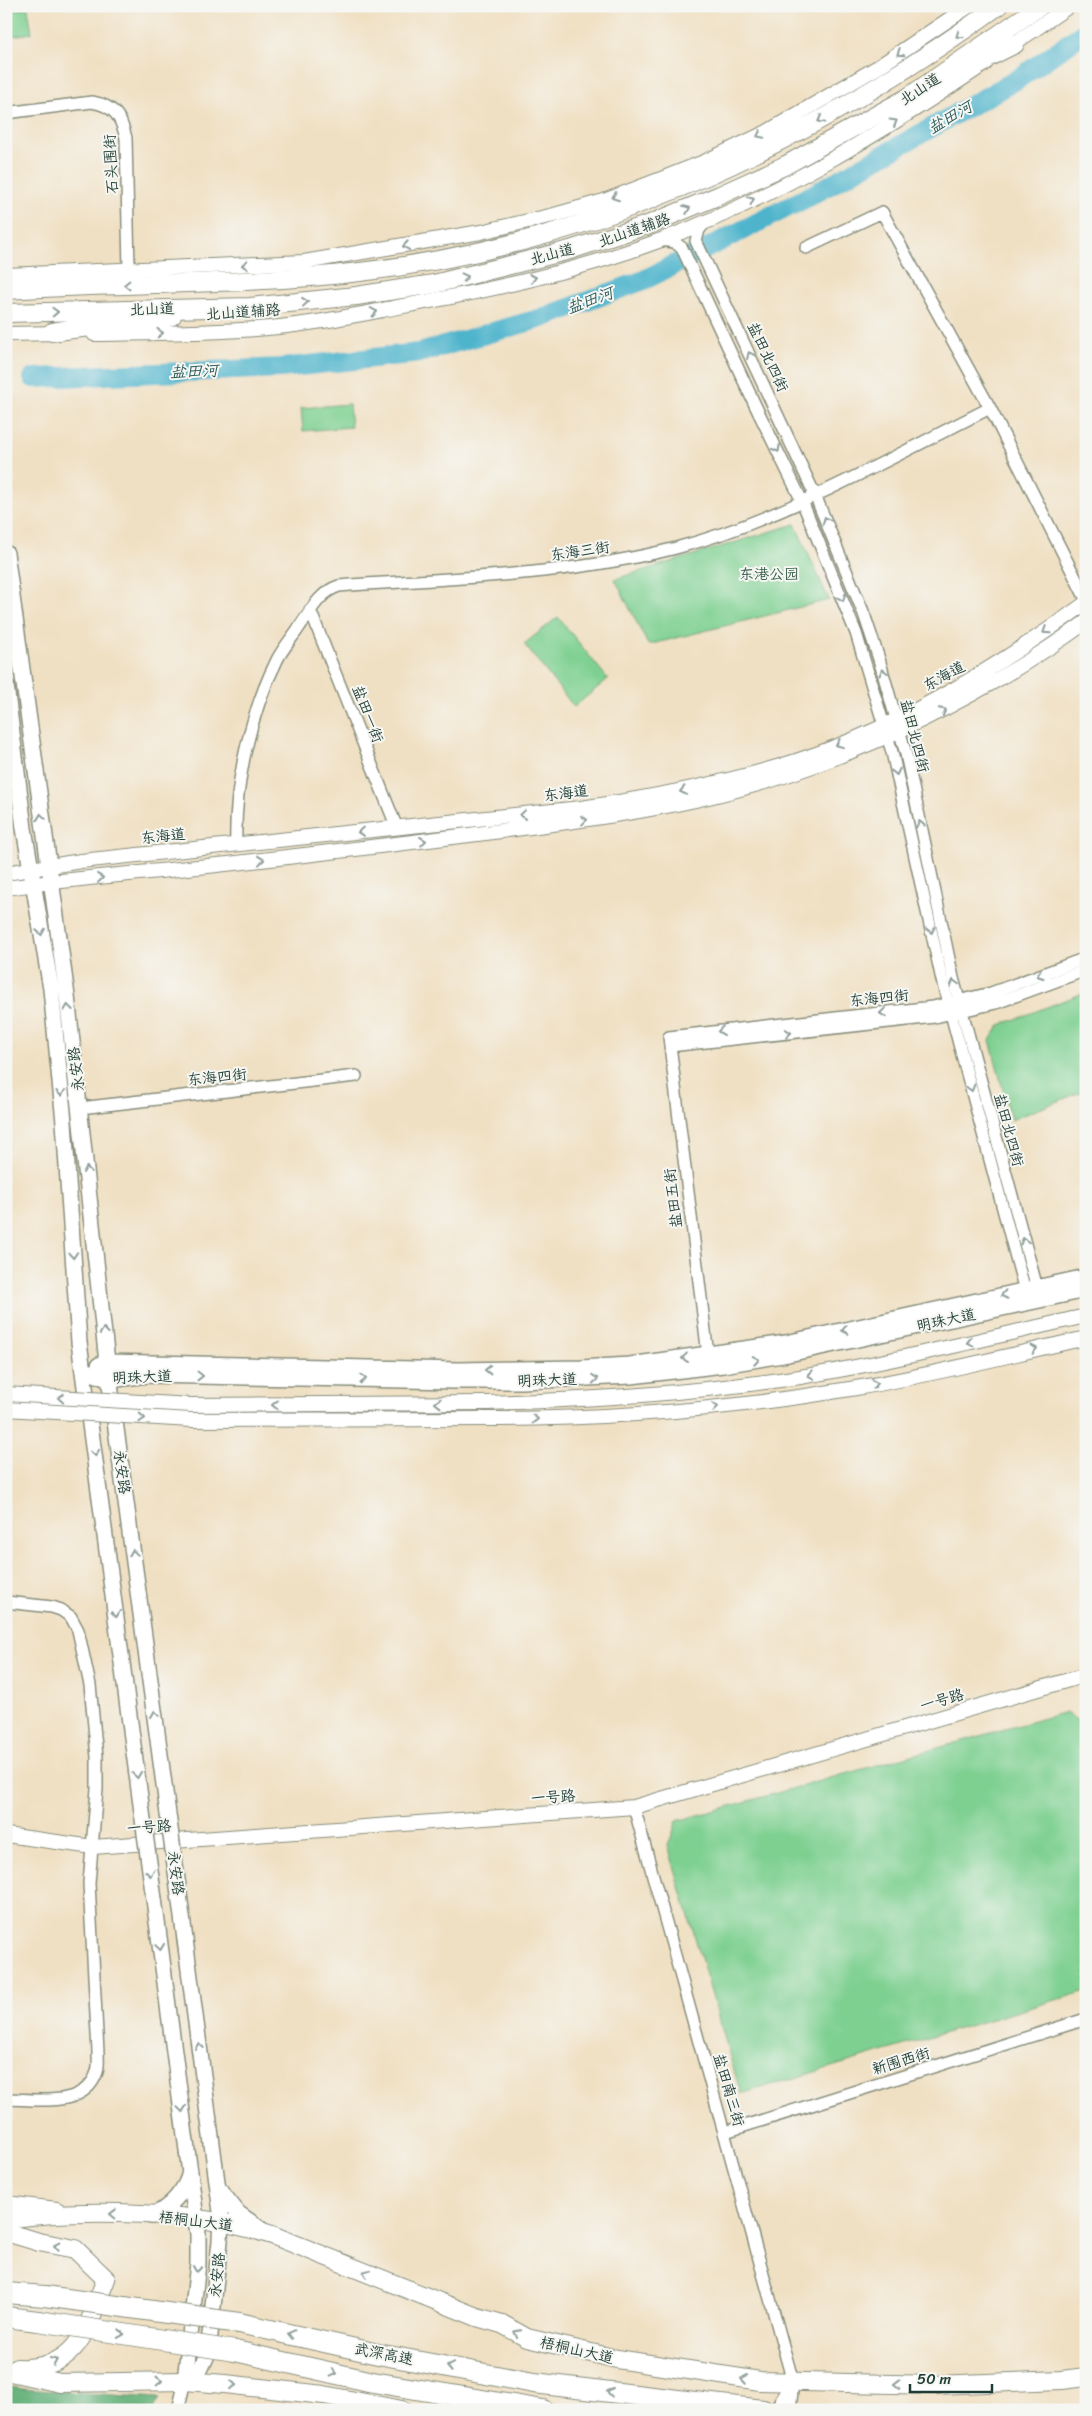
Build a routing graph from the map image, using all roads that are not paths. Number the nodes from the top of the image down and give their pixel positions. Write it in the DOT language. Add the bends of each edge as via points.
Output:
graph roads {
  1 [pos="969,6"];
  2 [pos="998,6"];
  3 [pos="1040,6"];
  4 [pos="1069,6"];
  5 [pos="1015,44"];
  6 [pos="908,98"];
  7 [pos="6,114"];
  8 [pos="661,179"];
  9 [pos="655,198"];
  10 [pos="707,220"];
  11 [pos="661,240"];
  12 [pos="806,248"];
  13 [pos="129,268"];
  14 [pos="304,269"];
  15 [pos="6,275"];
  16 [pos="6,290"];
  17 [pos="204,308"];
  18 [pos="6,313"];
  19 [pos="52,332"];
  20 [pos="6,334"];
  21 [pos="990,408"];
  22 [pos="815,495"];
  23 [pos="802,501"];
  24 [pos="6,553"];
  25 [pos="1086,601"];
  26 [pos="310,610"];
  27 [pos="1085,627"];
  28 [pos="6,686"];
  29 [pos="892,728"];
  30 [pos="397,828"];
  31 [pos="236,844"];
  32 [pos="49,865"];
  33 [pos="31,868"];
  34 [pos="6,873"];
  35 [pos="51,882"];
  36 [pos="33,884"];
  37 [pos="6,888"];
  38 [pos="1086,958"];
  39 [pos="1086,970"];
  40 [pos="955,1007"];
  41 [pos="669,1041"];
  42 [pos="356,1076"];
  43 [pos="80,1108"];
  44 [pos="1086,1277"];
  45 [pos="1031,1289"];
  46 [pos="1086,1290"];
  47 [pos="1086,1316"];
  48 [pos="1086,1338"];
  49 [pos="708,1355"];
  50 [pos="107,1362"];
  51 [pos="84,1370"];
  52 [pos="110,1380"];
  53 [pos="6,1394"];
  54 [pos="6,1408"];
  55 [pos="6,1602"];
  56 [pos="1086,1675"];
  57 [pos="634,1807"];
  58 [pos="6,1836"];
  59 [pos="93,1848"];
  60 [pos="1086,2019"];
  61 [pos="6,2099"];
  62 [pos="725,2132"];
  63 [pos="190,2170"];
  64 [pos="216,2181"];
  65 [pos="6,2203"];
  66 [pos="90,2214"];
  67 [pos="152,2216"];
  68 [pos="6,2219"];
  69 [pos="196,2220"];
  70 [pos="221,2223"];
  71 [pos="6,2232"];
  72 [pos="272,2235"];
  73 [pos="6,2292"];
  74 [pos="6,2317"];
  75 [pos="6,2370"];
  76 [pos="1086,2377"];
  77 [pos="185,2381"];
  78 [pos="793,2382"];
  79 [pos="178,2410"];
  80 [pos="402,2410"];
  81 [pos="543,2410"];
  82 [pos="763,2410"];
  83 [pos="775,2410"];
  84 [pos="790,2410"];
  1 -- 8 [label="street, one-way" via="878,67 783,123"];
  2 -- 9 [label="main road, 北山道, one-way" via="886,82 832,114 775,145"];
  3 -- 6 [label="main road, 北山道"];
  4 -- 5 [label="street, 北山道辅路"];
  5 -- 6 [label="main road"];
  10 -- 5 [label="street, 北山道辅路, one-way" via="775,189 852,147"];
  17 -- 6 [label="main road, 北山道, one-way" via="250,307 356,296 434,284 570,250 650,224 720,195 786,165"];
  7 -- 13 [label="street, 石头围街" via="92,102 105,104 115,112 123,124 126,138"];
  8 -- 9 [label="street"];
  8 -- 14 [label="street, one-way" via="604,201 481,232"];
  9 -- 14 [label="main road, 北山道" via="549,234 478,252 359,272"];
  10 -- 11 [label="street, 北山道辅路"];
  22 -- 10 [label="street, 盐田北四街, one-way" via="696,241"];
  19 -- 11 [label="street, 北山道辅路, one-way" via="103,334 258,329 321,321 490,289"];
  11 -- 23 [label="street, 盐田北四街, one-way" via="674,242 682,248"];
  12 -- 21 [label="street" via="882,212"];
  14 -- 13 [label="street, one-way"];
  13 -- 15 [label="street"];
  14 -- 16 [label="main road, 北山道, one-way" via="186,284"];
  18 -- 17 [label="main road, 北山道, one-way"];
  17 -- 19 [label="main road" via="148,322"];
  19 -- 20 [label="street, 北山道辅路"];
  21 -- 22 [label="street, 东海三街"];
  21 -- 25 [label="street"];
  22 -- 23 [label="street, 东海三街"];
  29 -- 22 [label="street, 盐田北四街, one-way" via="864,614"];
  23 -- 26 [label="street, 东海三街" via="705,539 624,560 537,571 339,586 328,589"];
  23 -- 29 [label="street, 盐田北四街, one-way"];
  32 -- 24 [label="main road, 永安路, one-way"];
  25 -- 29 [label="street, 东海道, one-way" via="983,672"];
  26 -- 30 [label="street, 盐田一街"];
  26 -- 31 [label="street" via="278,658 256,712 237,801"];
  29 -- 27 [label="street, 东海道, one-way" via="954,705"];
  28 -- 33 [label="main road, 永安路"];
  29 -- 30 [label="street, 东海道, one-way" via="778,767 697,788 581,808"];
  35 -- 29 [label="street, 东海道, one-way" via="329,853 618,815 710,797 774,779"];
  29 -- 40 [label="street, 盐田北四街"];
  30 -- 31 [label="street, 东海道, one-way"];
  31 -- 32 [label="street, 东海道"];
  32 -- 33 [label="street, 东海道"];
  32 -- 35 [label="main road, 永安路"];
  33 -- 34 [label="street, 东海道"];
  33 -- 36 [label="main road, 永安路"];
  35 -- 36 [label="street, 东海道"];
  43 -- 35 [label="main road, 永安路, one-way"];
  36 -- 37 [label="street, 东海道"];
  36 -- 51 [label="main road, 永安路, one-way" via="52,999 79,1342"];
  38 -- 40 [label="street, 东海四街, one-way"];
  39 -- 40 [label="street, 东海四街" via="996,1003"];
  40 -- 41 [label="street, 东海四街" via="933,1007"];
  40 -- 45 [label="street, 盐田北四街"];
  41 -- 49 [label="street, 盐田五街"];
  42 -- 43 [label="street, 东海四街"];
  50 -- 43 [label="main road, 永安路, one-way"];
  44 -- 45 [label="main road, 明珠大道"];
  45 -- 49 [label="main road, 明珠大道, one-way" via="786,1343"];
  52 -- 46 [label="main road, 明珠大道, one-way" via="147,1375 520,1381 632,1376 723,1366 788,1354"];
  47 -- 53 [label="street, 明珠大道, one-way, bridge" via="852,1368 702,1390 486,1403 190,1405"];
  54 -- 48 [label="street, one-way, bridge" via="191,1420 560,1419 665,1412 857,1388"];
  49 -- 50 [label="main road, 明珠大道, one-way" via="630,1364 513,1370"];
  50 -- 51 [label="main road, 明珠大道"];
  50 -- 52 [label="main road, 永安路"];
  51 -- 52 [label="main road, 明珠大道"];
  51 -- 63 [label="main road, 永安路, one-way, bridge"];
  64 -- 52 [label="main road, 永安路, one-way, bridge"];
  55 -- 59 [label="street" via="61,1610 71,1617 78,1630 90,1685 97,1757"];
  56 -- 57 [label="street, 一号路"];
  57 -- 59 [label="street, 一号路"];
  57 -- 62 [label="street, 盐田南三街"];
  58 -- 59 [label="street, 一号路"];
  59 -- 61 [label="street" via="90,1882 97,2072 86,2088 72,2098"];
  60 -- 62 [label="street, 新围西街"];
  62 -- 78 [label="street, 盐田南三街"];
  63 -- 67 [label="main road" via="179,2194"];
  63 -- 69 [label="main road, 永安路"];
  64 -- 70 [label="main road, 永安路"];
  64 -- 72 [label="main road" via="238,2213"];
  65 -- 66 [label="street, 梧桐山大道"];
  67 -- 66 [label="main road, 梧桐山大道, one-way"];
  66 -- 68 [label="main road, 梧桐山大道"];
  67 -- 69 [label="main road, 梧桐山大道"];
  69 -- 70 [label="main road, 梧桐山大道"];
  69 -- 77 [label="main road, 永安路, one-way" via="198,2263"];
  70 -- 72 [label="main road, 梧桐山大道"];
  70 -- 77 [label="main road, 永安路" via="208,2353 201,2368"];
  75 -- 71 [label="main road, one-way" via="43,2366 73,2349 86,2331 106,2279 75,2249"];
  78 -- 72 [label="main road, 梧桐山大道, one-way" via="760,2382 617,2359 527,2338 502,2324 456,2309"];
  82 -- 73 [label="highway, 武深高速, one-way, bridge" via="534,2383 378,2354 239,2323"];
  74 -- 81 [label="highway, 武深高速, one-way, bridge" via="235,2351 373,2382"];
  75 -- 77 [label="main road, one-way" via="60,2382"];
  76 -- 78 [label="main road, 梧桐山大道, one-way" via="936,2385"];
  77 -- 79 [label="street, 永安路"];
  77 -- 80 [label="main road, one-way" via="297,2391"];
  78 -- 83 [label="street"];
  78 -- 84 [label="street"];
}
